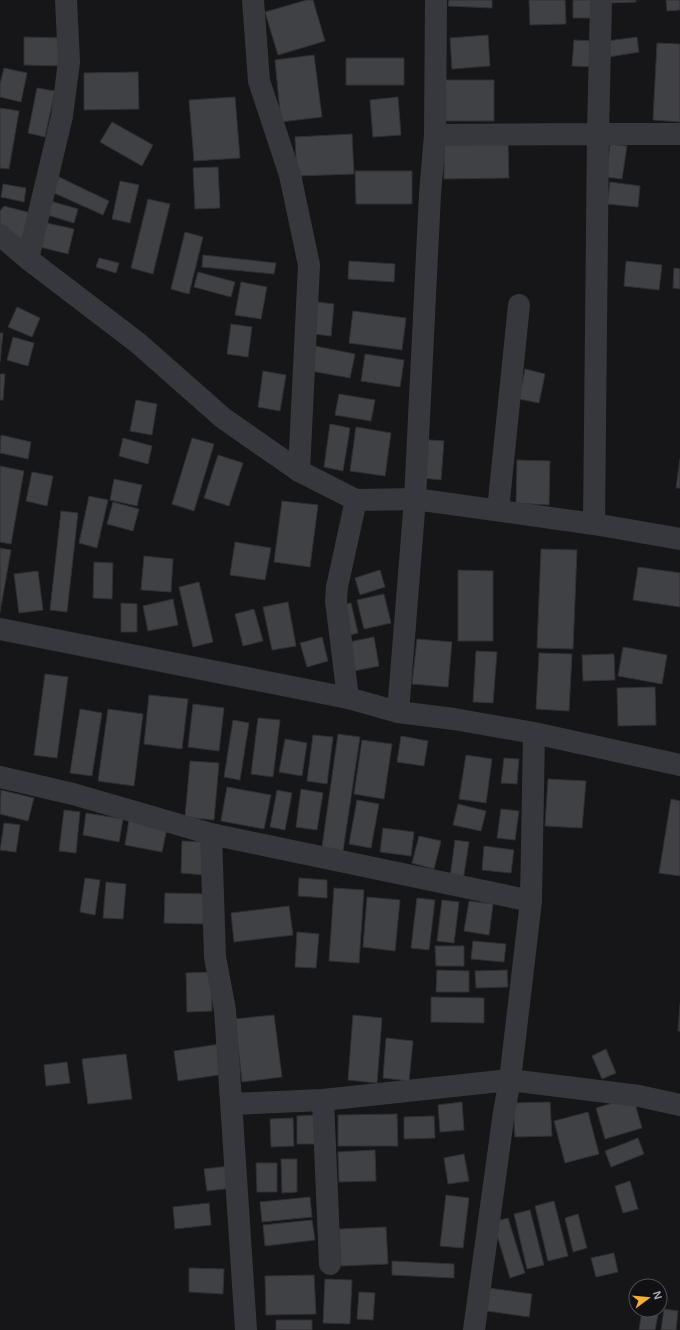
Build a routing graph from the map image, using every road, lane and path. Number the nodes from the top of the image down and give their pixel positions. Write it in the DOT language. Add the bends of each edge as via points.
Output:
graph roads {
  1 [pos="66,0"];
  2 [pos="253,0"];
  3 [pos="436,0"];
  4 [pos="601,0"];
  5 [pos="598,134"];
  6 [pos="680,134"];
  7 [pos="435,135"];
  8 [pos="0,235"];
  9 [pos="28,259"];
  10 [pos="519,305"];
  11 [pos="298,470"];
  12 [pos="415,499"];
  13 [pos="356,500"];
  14 [pos="498,510"];
  15 [pos="594,524"];
  16 [pos="680,539"];
  17 [pos="0,630"];
  18 [pos="348,698"];
  19 [pos="398,712"];
  20 [pos="534,733"];
  21 [pos="680,765"];
  22 [pos="0,777"];
  23 [pos="211,834"];
  24 [pos="531,901"];
  25 [pos="510,1080"];
  26 [pos="323,1100"];
  27 [pos="232,1104"];
  28 [pos="680,1105"];
  29 [pos="330,1264"];
  30 [pos="246,1330"];
  31 [pos="474,1330"];
  1 -- 9 [label="street" via="69,62 62,116"];
  2 -- 11 [label="street" via="259,81 290,175 310,265"];
  3 -- 7 [label="street"];
  4 -- 5 [label="street"];
  5 -- 6 [label="street"];
  5 -- 7 [label="street"];
  5 -- 15 [label="street"];
  7 -- 12 [label="street"];
  8 -- 9 [label="street"];
  9 -- 11 [label="street" via="138,343 223,418"];
  10 -- 14 [label="street"];
  11 -- 13 [label="street"];
  12 -- 13 [label="street"];
  12 -- 14 [label="street"];
  12 -- 19 [label="street"];
  13 -- 18 [label="street" via="336,601"];
  14 -- 15 [label="street"];
  15 -- 16 [label="street"];
  17 -- 18 [label="street"];
  18 -- 19 [label="street"];
  19 -- 20 [label="street"];
  20 -- 21 [label="street"];
  20 -- 24 [label="street"];
  22 -- 23 [label="street" via="73,794"];
  23 -- 24 [label="street"];
  23 -- 27 [label="street" via="215,957 225,1010"];
  24 -- 25 [label="street"];
  25 -- 26 [label="street"];
  25 -- 28 [label="street" via="639,1096"];
  25 -- 31 [label="street"];
  26 -- 27 [label="street"];
  26 -- 29 [label="street"];
  27 -- 30 [label="street"];
}
